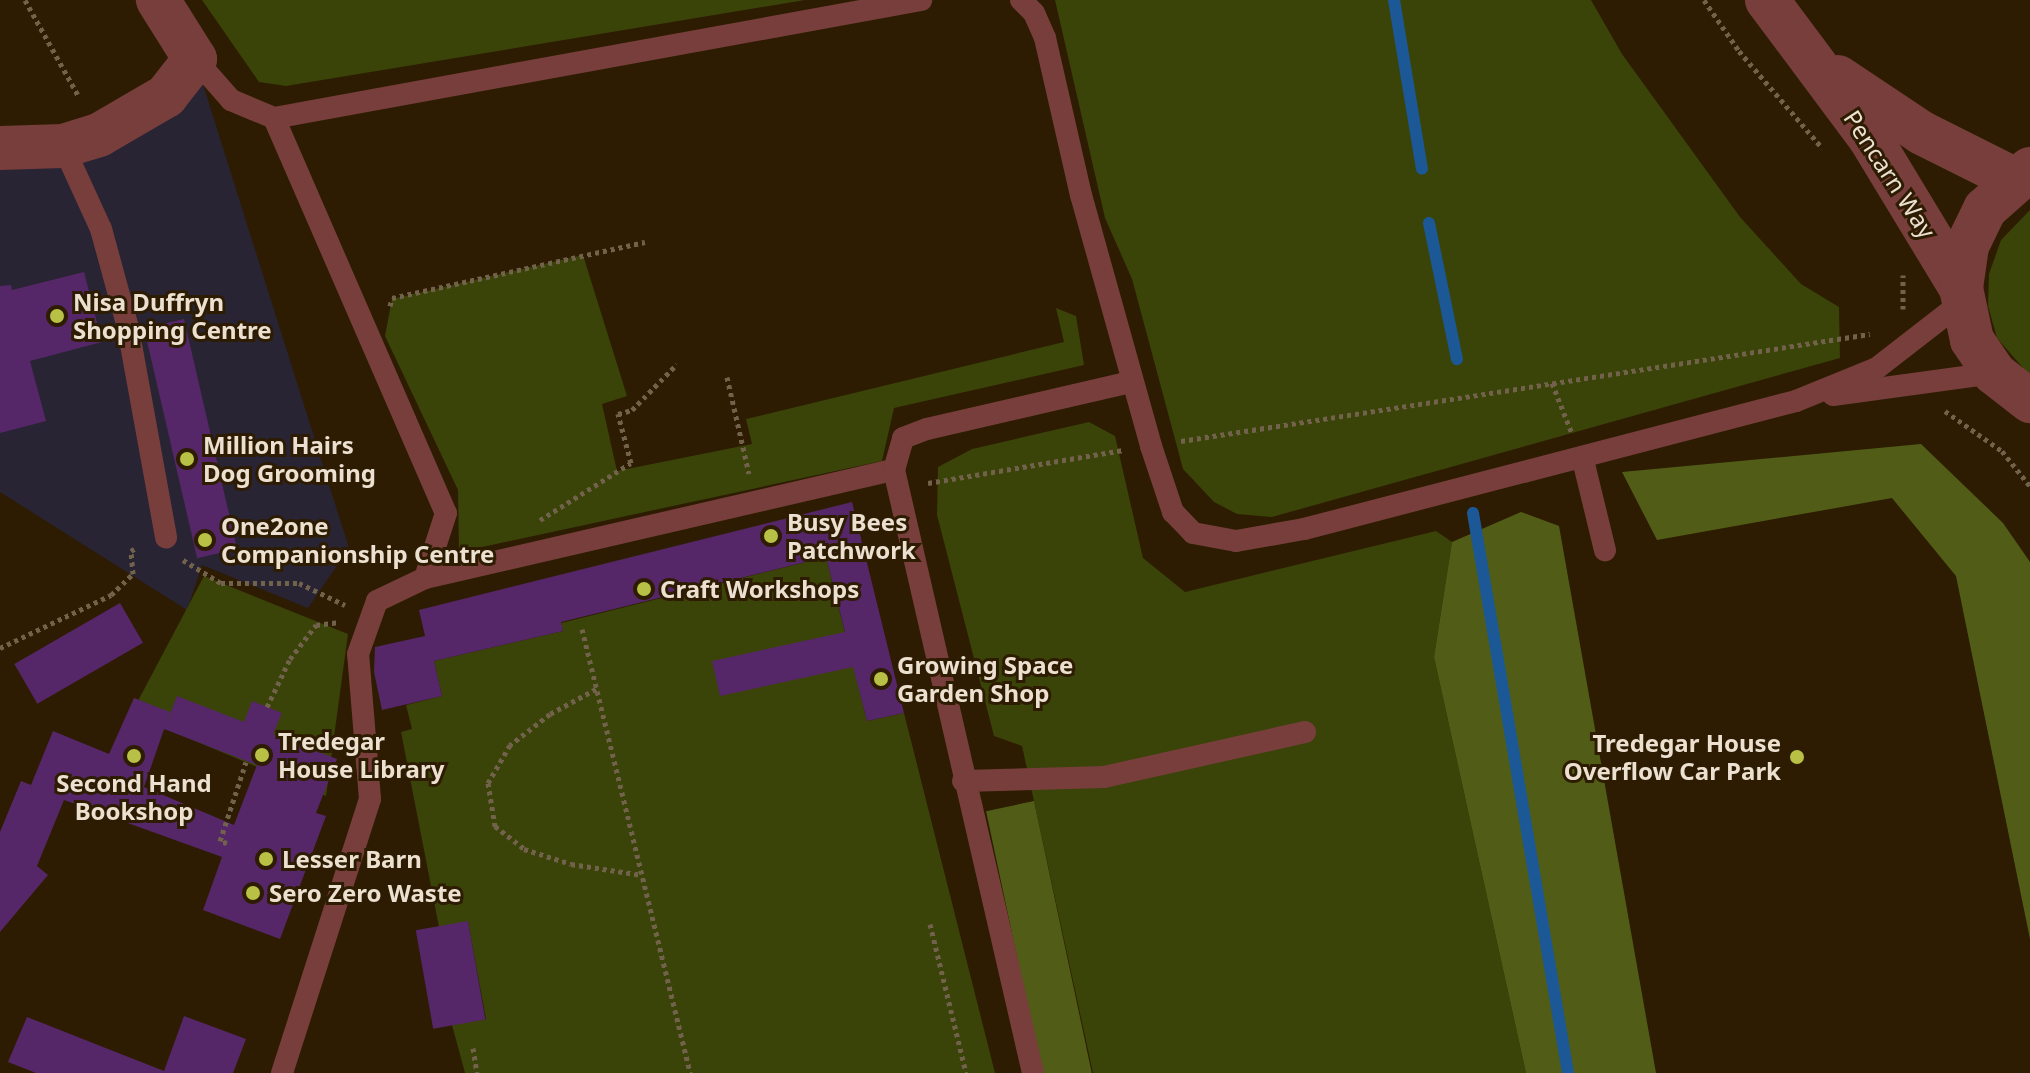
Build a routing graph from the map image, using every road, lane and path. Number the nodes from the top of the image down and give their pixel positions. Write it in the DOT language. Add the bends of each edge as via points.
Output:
graph roads {
  1 [pos="25,0"];
  2 [pos="158,0"];
  3 [pos="921,0"];
  4 [pos="1021,0"];
  5 [pos="1704,0"];
  6 [pos="1767,0"];
  7 [pos="195,59"];
  8 [pos="1816,63"];
  9 [pos="274,118"];
  10 [pos="81,140"];
  11 [pos="0,148"];
  12 [pos="1826,153"];
  13 [pos="2022,174"];
  14 [pos="645,242"];
  15 [pos="1903,260"];
  16 [pos="1961,295"];
  17 [pos="1906,337"];
  18 [pos="380,360"];
  19 [pos="677,364"];
  20 [pos="727,377"];
  21 [pos="1131,382"];
  22 [pos="1924,382"];
  23 [pos="1552,383"];
  24 [pos="2020,394"];
  25 [pos="1796,401"];
  26 [pos="1151,446"];
  27 [pos="1583,460"];
  28 [pos="895,479"];
  29 [pos="2030,486"];
  30 [pos="756,502"];
  31 [pos="166,538"];
  32 [pos="1605,550"];
  33 [pos="536,553"];
  34 [pos="133,574"];
  35 [pos="425,578"];
  36 [pos="320,593"];
  37 [pos="368,617"];
  38 [pos="582,629"];
  39 [pos="0,648"];
  40 [pos="596,689"];
  41 [pos="267,707"];
  42 [pos="1305,732"];
  43 [pos="246,762"];
  44 [pos="963,781"];
  45 [pos="227,843"];
  46 [pos="642,875"];
  47 [pos="930,924"];
  48 [pos="473,1048"];
  49 [pos="282,1073"];
  50 [pos="477,1073"];
  51 [pos="690,1073"];
  52 [pos="966,1073"];
  53 [pos="1033,1073"];
  1 -- 10 [label="path"];
  2 -- 7 [label="street"];
  3 -- 9 [label="lane"];
  4 -- 21 [label="lane" via="1034,13 1045,38"];
  5 -- 12 [label="path" via="1739,51"];
  6 -- 8 [label="street, Pencarn Way"];
  7 -- 9 [label="lane" via="231,100"];
  7 -- 10 [label="street" via="166,96"];
  8 -- 13 [label="street, Pencarn Way" via="1922,133"];
  8 -- 16 [label="street, Pencarn Way" via="1910,201"];
  9 -- 18 [label="lane"];
  10 -- 11 [label="street"];
  10 -- 31 [label="lane" via="128,328"];
  13 -- 16 [label="street" via="1985,209 1967,246"];
  14 -- 18 [label="path" via="392,298"];
  15 -- 17 [label="path"];
  16 -- 17 [label="lane"];
  16 -- 24 [label="street" via="1972,340"];
  17 -- 23 [label="path"];
  17 -- 25 [label="lane" via="1877,368"];
  18 -- 35 [label="lane" via="446,513"];
  19 -- 33 [label="path" via="632,410 618,414 631,463 540,519"];
  20 -- 30 [label="path"];
  21 -- 26 [label="lane"];
  21 -- 28 [label="lane" via="903,438"];
  22 -- 24 [label="lane"];
  22 -- 25 [label="lane"];
  22 -- 29 [label="path" via="1932,402 2002,451"];
  23 -- 26 [label="path"];
  23 -- 27 [label="path"];
  25 -- 27 [label="lane"];
  26 -- 27 [label="lane" via="1173,512 1193,533 1236,541"];
  26 -- 28 [label="path"];
  27 -- 32 [label="lane"];
  28 -- 30 [label="lane"];
  28 -- 44 [label="lane"];
  30 -- 33 [label="lane"];
  31 -- 36 [label="path" via="184,560 221,583 299,583"];
  33 -- 35 [label="lane"];
  34 -- 39 [label="path" via="111,595"];
  35 -- 37 [label="lane" via="377,601"];
  37 -- 41 [label="path" via="316,625 290,659"];
  37 -- 49 [label="lane" via="358,654 370,799"];
  38 -- 40 [label="path"];
  40 -- 46 [label="path"];
  40 -- 46 [label="path" via="550,714 510,745 488,783 495,826 524,849 571,864"];
  42 -- 44 [label="lane" via="1104,777"];
  43 -- 45 [label="path" via="220,841"];
  44 -- 53 [label="lane"];
  46 -- 51 [label="path"];
  47 -- 52 [label="path"];
  48 -- 50 [label="path"];
}
